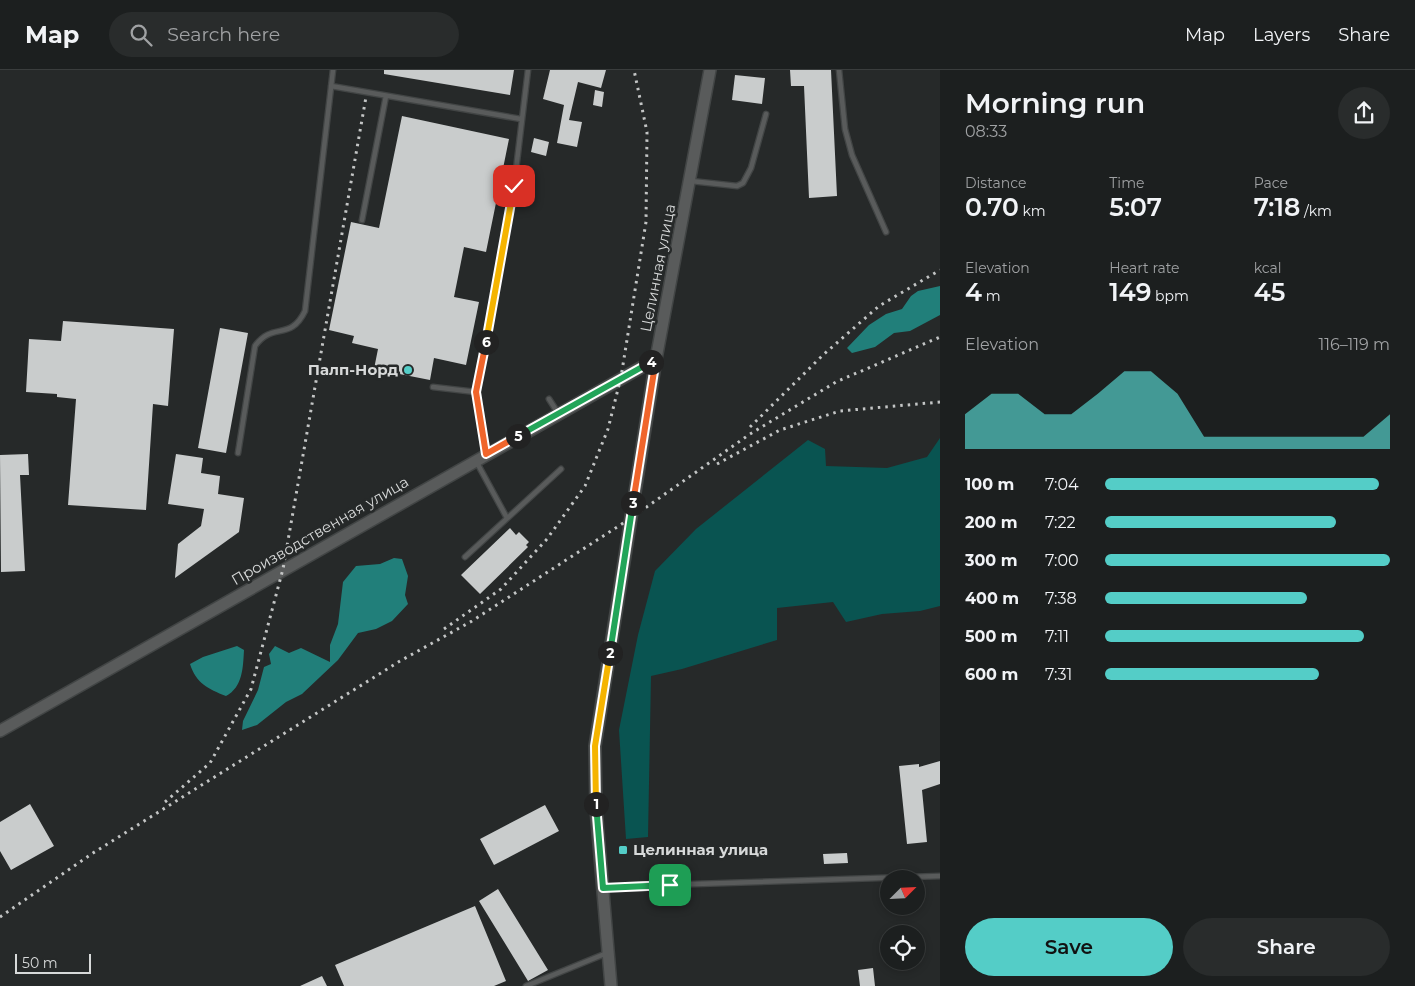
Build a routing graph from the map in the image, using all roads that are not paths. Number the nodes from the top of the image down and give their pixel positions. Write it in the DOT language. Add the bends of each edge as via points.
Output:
graph roads {
  1 [pos="333,70"];
  2 [pos="528,70"];
  3 [pos="710,70"];
  4 [pos="839,70"];
  5 [pos="331,86"];
  6 [pos="386,96"];
  7 [pos="766,114"];
  8 [pos="522,119"];
  9 [pos="689,181"];
  10 [pos="362,220"];
  11 [pos="886,232"];
  12 [pos="656,359"];
  13 [pos="433,387"];
  14 [pos="476,392"];
  15 [pos="550,399"];
  16 [pos="558,413"];
  17 [pos="238,453"];
  18 [pos="481,457"];
  19 [pos="561,468"];
  20 [pos="507,518"];
  21 [pos="465,557"];
  22 [pos="0,731"];
  23 [pos="940,876"];
  24 [pos="603,888"];
  25 [pos="608,953"];
  26 [pos="526,986"];
  27 [pos="611,986"];
  1 -- 5 [label="lane"];
  2 -- 8 [label="lane"];
  3 -- 9 [label="street, Целинная улица"];
  4 -- 11 [label="lane" via="845,129 852,155"];
  5 -- 6 [label="lane"];
  5 -- 17 [label="lane" via="305,311 293,328 269,333 256,346"];
  6 -- 8 [label="lane"];
  6 -- 10 [label="lane"];
  7 -- 9 [label="lane" via="751,168 743,183 737,186"];
  8 -- 14 [label="lane" via="514,186"];
  9 -- 12 [label="street, Целинная улица"];
  12 -- 16 [label="street, Производственная улица"];
  12 -- 24 [label="street, Целинная улица" via="595,746 596,809"];
  13 -- 14 [label="lane"];
  14 -- 18 [label="lane"];
  15 -- 16 [label="lane"];
  16 -- 18 [label="street, Производственная улица"];
  18 -- 20 [label="lane"];
  18 -- 22 [label="street, Производственная улица"];
  19 -- 20 [label="lane"];
  20 -- 21 [label="lane"];
  23 -- 24 [label="lane"];
  24 -- 25 [label="street, Целинная улица"];
  25 -- 26 [label="lane"];
  25 -- 27 [label="street, Целинная улица"];
}
